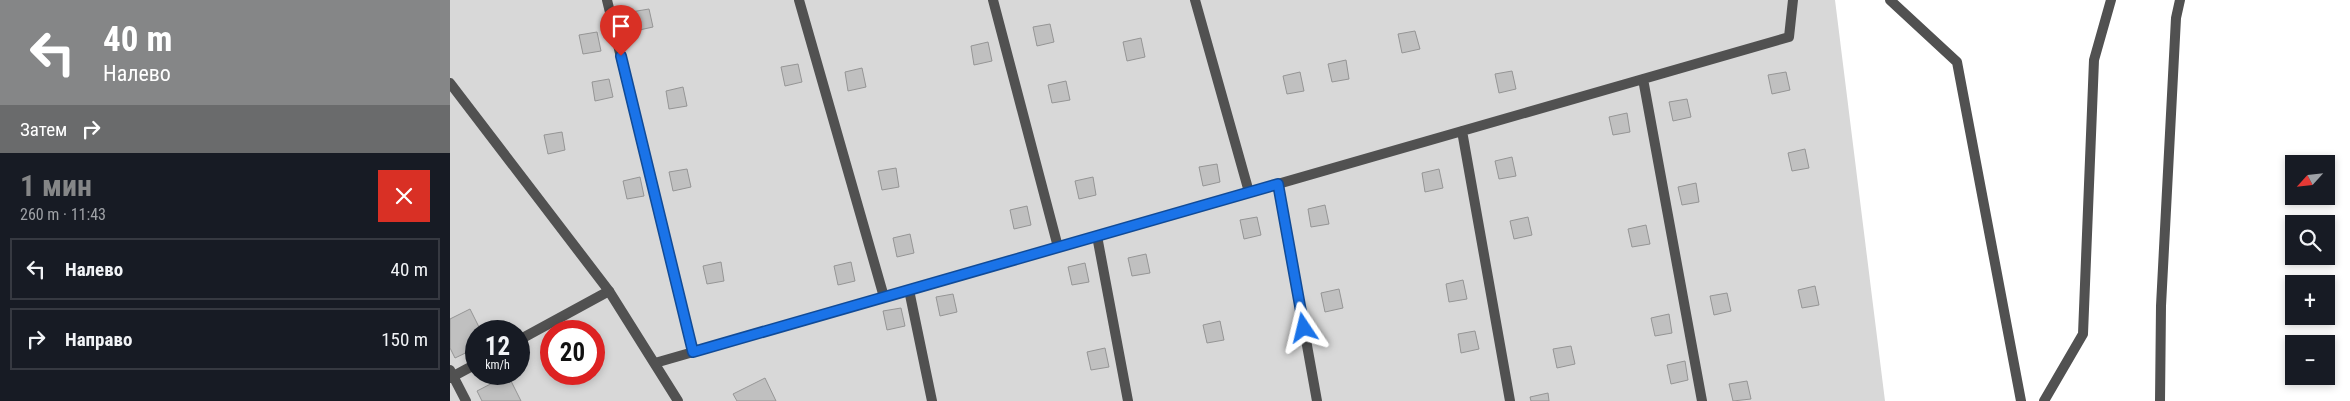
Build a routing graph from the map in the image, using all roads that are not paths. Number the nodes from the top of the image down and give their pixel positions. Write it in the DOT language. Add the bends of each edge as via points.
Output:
graph roads {
  1 [pos="607,0"];
  2 [pos="798,0"];
  3 [pos="993,0"];
  4 [pos="1195,0"];
  5 [pos="1793,0"];
  6 [pos="1890,0"];
  7 [pos="2110,0"];
  8 [pos="2180,0"];
  9 [pos="1643,79"];
  10 [pos="450,82"];
  11 [pos="1462,131"];
  12 [pos="1278,184"];
  13 [pos="1248,192"];
  14 [pos="1097,236"];
  15 [pos="1058,247"];
  16 [pos="909,290"];
  17 [pos="609,291"];
  18 [pos="884,297"];
  19 [pos="530,334"];
  20 [pos="693,352"];
  21 [pos="655,363"];
  22 [pos="465,369"];
  23 [pos="451,375"];
  24 [pos="466,401"];
  25 [pos="678,401"];
  26 [pos="932,401"];
  27 [pos="1128,401"];
  28 [pos="1316,401"];
  29 [pos="1510,401"];
  30 [pos="1702,401"];
  31 [pos="2021,401"];
  32 [pos="2044,401"];
  33 [pos="2160,401"];
  1 -- 20 [label="street"];
  2 -- 18 [label="street"];
  3 -- 15 [label="street"];
  4 -- 13 [label="street"];
  5 -- 9 [label="street" via="1789,37"];
  6 -- 31 [label="street" via="1957,62"];
  7 -- 32 [label="street" via="2094,60 2083,334"];
  8 -- 33 [label="street" via="2176,18 2161,306"];
  9 -- 11 [label="street"];
  9 -- 30 [label="street"];
  10 -- 17 [label="street"];
  11 -- 12 [label="street"];
  11 -- 29 [label="street"];
  12 -- 13 [label="street"];
  12 -- 28 [label="street"];
  13 -- 14 [label="street"];
  14 -- 15 [label="street"];
  14 -- 27 [label="street"];
  15 -- 16 [label="street"];
  16 -- 18 [label="street"];
  16 -- 26 [label="street"];
  17 -- 19 [label="street"];
  17 -- 21 [label="street"];
  18 -- 20 [label="street"];
  20 -- 21 [label="street"];
  21 -- 25 [label="street"];
  22 -- 23 [label="street"];
  23 -- 24 [label="street"];
}
